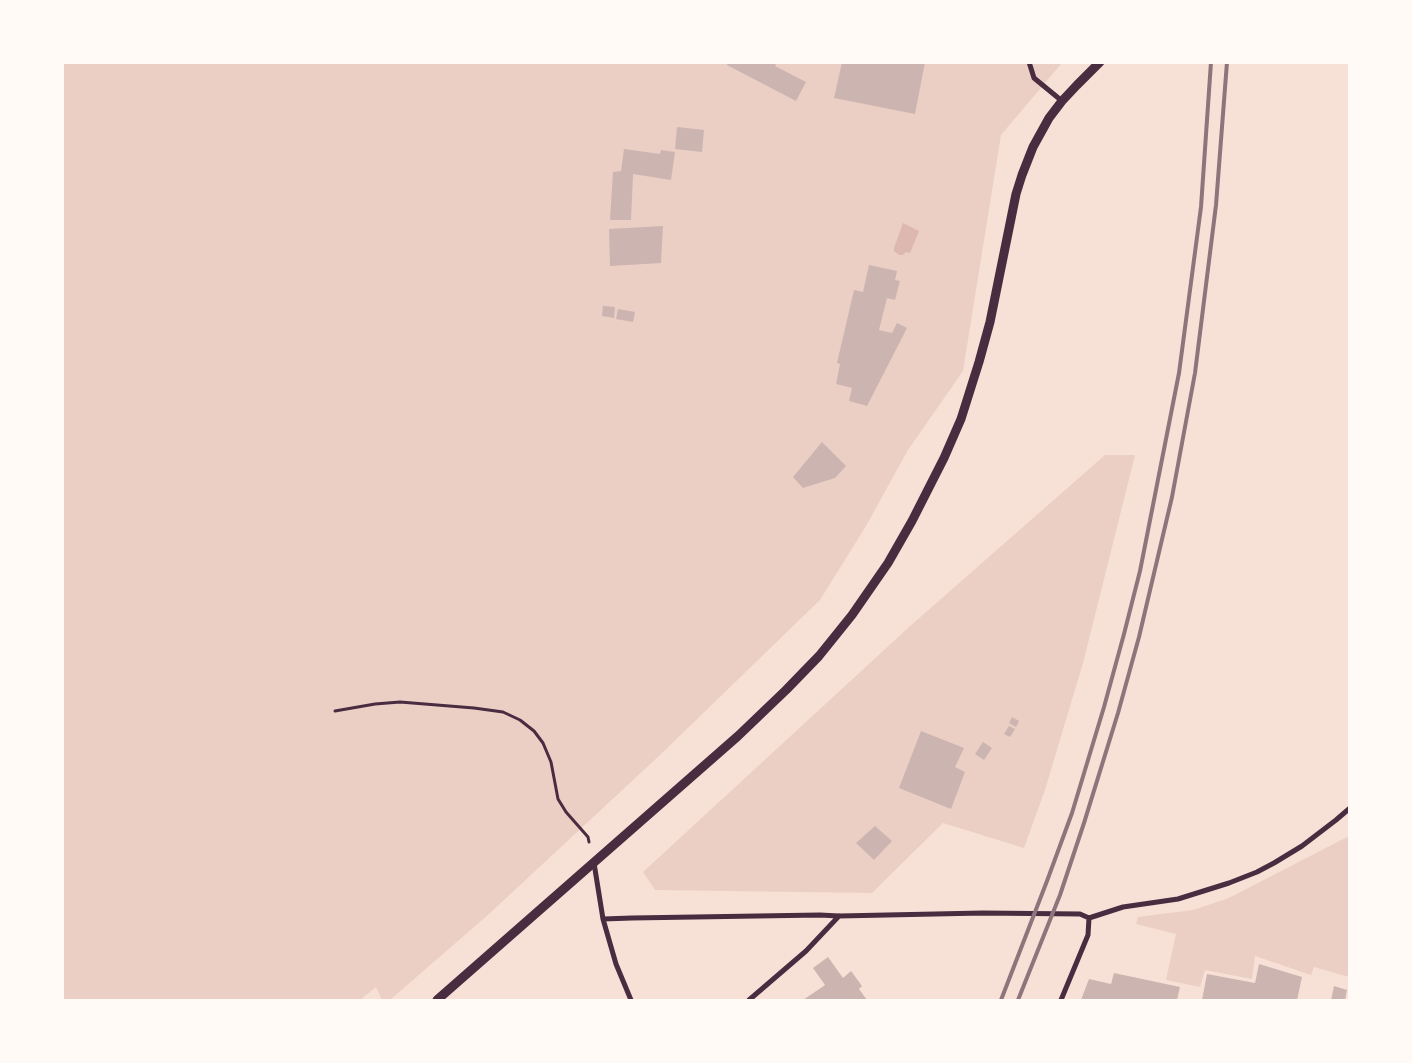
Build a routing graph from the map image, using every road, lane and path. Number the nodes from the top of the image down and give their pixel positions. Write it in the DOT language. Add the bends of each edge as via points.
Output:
graph roads {
  1 [pos="1029,62"];
  2 [pos="1100,62"];
  3 [pos="1062,101"];
  4 [pos="335,712"];
  5 [pos="1350,808"];
  6 [pos="594,863"];
  7 [pos="839,916"];
  8 [pos="1089,918"];
  9 [pos="603,919"];
  10 [pos="437,1000"];
  11 [pos="630,1000"];
  12 [pos="749,1000"];
  13 [pos="1062,1000"];
  1 -- 3 [label="street" via="1034,78"];
  2 -- 3 [label="street"];
  3 -- 6 [label="street" via="1033,147 1022,175 990,322 961,419 924,498 888,563 852,615 786,690"];
  4 -- 6 [label="path" via="400,702 503,712 520,720 543,743 551,762 558,799 588,837"];
  5 -- 8 [label="street" via="1302,846 1257,872 1178,899 1123,908"];
  6 -- 9 [label="street"];
  6 -- 10 [label="street"];
  7 -- 8 [label="street" via="983,913 1080,914"];
  7 -- 9 [label="street"];
  7 -- 12 [label="street" via="806,951"];
  8 -- 13 [label="street" via="1088,935"];
  9 -- 11 [label="street"];
}
